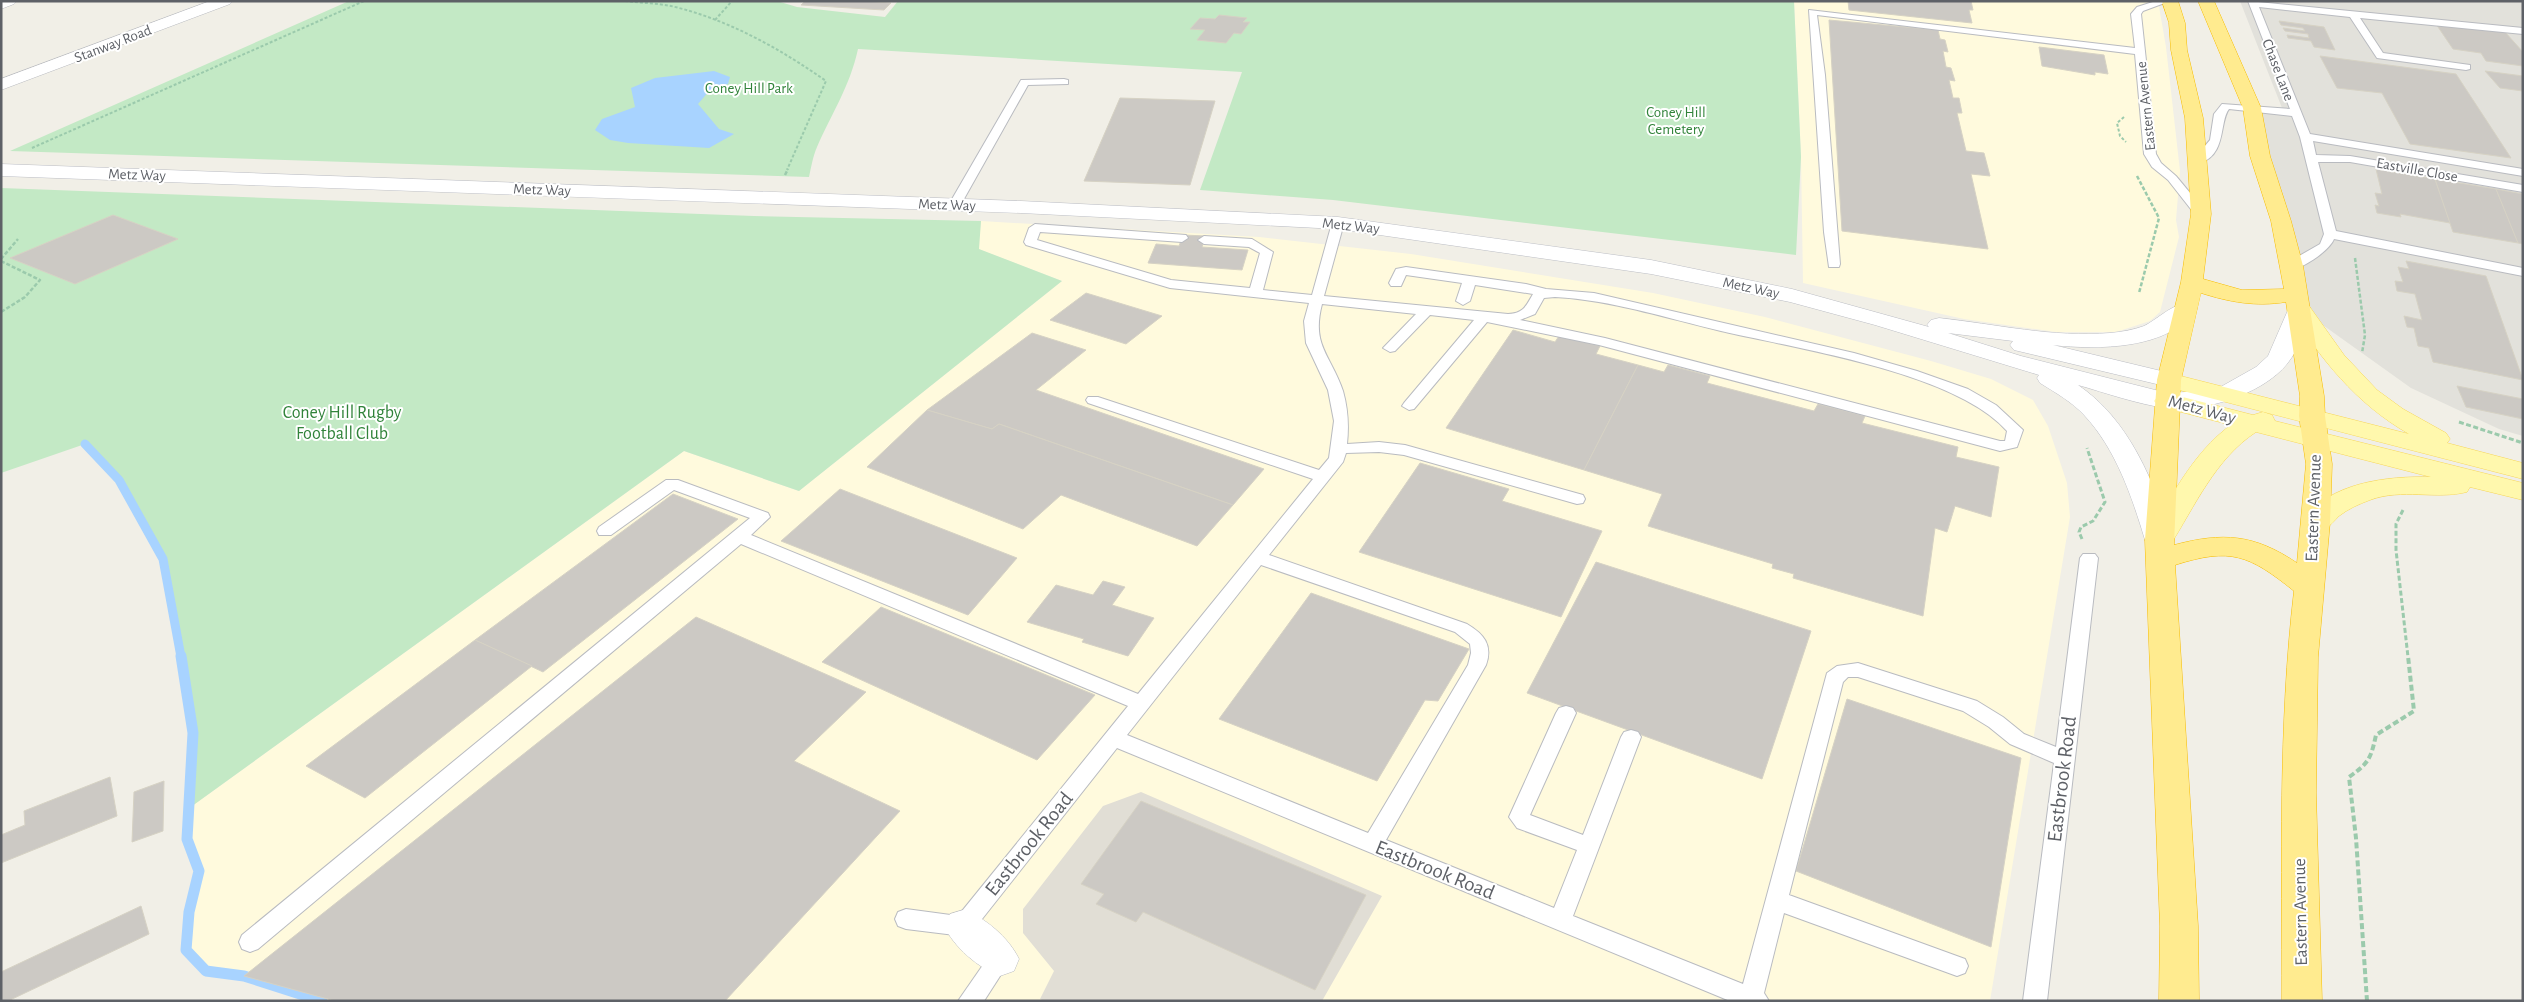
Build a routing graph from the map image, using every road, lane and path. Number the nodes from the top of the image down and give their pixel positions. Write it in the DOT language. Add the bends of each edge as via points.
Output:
graph roads {
  1 [pos="9,1"];
  2 [pos="225,1"];
  3 [pos="364,1"];
  4 [pos="625,1"];
  5 [pos="732,1"];
  6 [pos="2168,1"];
  7 [pos="2206,1"];
  8 [pos="2253,3"];
  9 [pos="1,4"];
  10 [pos="2354,14"];
  11 [pos="715,20"];
  12 [pos="2523,31"];
  13 [pos="2140,52"];
  14 [pos="2466,67"];
  15 [pos="1064,82"];
  16 [pos="1,85"];
  17 [pos="2252,108"];
  18 [pos="2295,113"];
  19 [pos="2306,138"];
  20 [pos="28,150"];
  21 [pos="2312,158"];
  22 [pos="2199,160"];
  23 [pos="1,170"];
  24 [pos="2523,173"];
  25 [pos="2523,189"];
  26 [pos="768,198"];
  27 [pos="954,206"];
  28 [pos="2201,214"];
  29 [pos="1338,223"];
  30 [pos="2330,234"];
  31 [pos="1182,238"];
  32 [pos="2357,238"];
  33 [pos="18,239"];
  34 [pos="1204,240"];
  35 [pos="1,260"];
  36 [pos="1834,264"];
  37 [pos="2292,266"];
  38 [pos="2523,272"];
  39 [pos="1470,280"];
  40 [pos="2192,282"];
  41 [pos="1396,283"];
  42 [pos="1256,292"];
  43 [pos="1544,293"];
  44 [pos="1316,299"];
  45 [pos="1463,301"];
  46 [pos="2297,301"];
  47 [pos="2186,309"];
  48 [pos="1426,311"];
  49 [pos="1,312"];
  50 [pos="1484,317"];
  51 [pos="1884,320"];
  52 [pos="1927,323"];
  53 [pos="1390,348"];
  54 [pos="2359,358"];
  55 [pos="2012,361"];
  56 [pos="2168,390"];
  57 [pos="2225,394"];
  58 [pos="1093,400"];
  59 [pos="1409,406"];
  60 [pos="2452,419"];
  61 [pos="2251,423"];
  62 [pos="2314,428"];
  63 [pos="2084,440"];
  64 [pos="2523,442"];
  65 [pos="1338,449"];
  66 [pos="2459,453"];
  67 [pos="2523,471"];
  68 [pos="1323,477"];
  69 [pos="2386,487"];
  70 [pos="2523,492"];
  71 [pos="1577,499"];
  72 [pos="2316,522"];
  73 [pos="605,531"];
  74 [pos="740,537"];
  75 [pos="2159,550"];
  76 [pos="1260,558"];
  77 [pos="2089,558"];
  78 [pos="2310,588"];
  79 [pos="1142,704"];
  80 [pos="1566,713"];
  81 [pos="1631,737"];
  82 [pos="1114,738"];
  83 [pos="2064,759"];
  84 [pos="1373,844"];
  85 [pos="1589,846"];
  86 [pos="1776,900"];
  87 [pos="906,919"];
  88 [pos="1560,921"];
  89 [pos="963,926"];
  90 [pos="250,942"];
  91 [pos="1000,959"];
  92 [pos="1956,966"];
  93 [pos="1754,1000"];
  94 [pos="970,1001"];
  95 [pos="2035,1001"];
  96 [pos="2179,1001"];
  97 [pos="2302,1001"];
  98 [pos="2366,1001"];
  1 -- 9 [label="street"];
  2 -- 16 [label="street, Stanway Road"];
  3 -- 20 [label="path"];
  4 -- 11 [label="path" via="670,6"];
  5 -- 11 [label="path"];
  6 -- 13 [label="lane, Eastern Avenue" via="2140,9 2136,14"];
  6 -- 22 [label="highway, Eastern Avenue" via="2177,23"];
  7 -- 17 [label="highway, Eastern Avenue"];
  8 -- 10 [label="lane"];
  8 -- 18 [label="lane, Chase Lane"];
  10 -- 12 [label="lane"];
  10 -- 14 [label="lane" via="2380,56"];
  11 -- 26 [label="path" via="801,62 826,82 787,172"];
  13 -- 28 [label="lane, Eastern Avenue" via="2150,154 2156,165 2172,178"];
  13 -- 36 [label="lane" via="1812,12"];
  15 -- 27 [label="lane" via="1025,82"];
  17 -- 18 [label="lane"];
  17 -- 22 [label="lane" via="2226,106 2219,114 2220,130 2214,147"];
  17 -- 37 [label="highway, Eastern Avenue" via="2260,156"];
  18 -- 19 [label="lane, Chase Lane"];
  19 -- 21 [label="lane, Chase Lane"];
  19 -- 24 [label="lane"];
  21 -- 25 [label="lane, Eastville Close" via="2350,159"];
  21 -- 30 [label="lane, Chase Lane"];
  22 -- 28 [label="highway, Eastern Avenue"];
  23 -- 26 [label="street, Metz Way"];
  26 -- 27 [label="street, Metz Way"];
  27 -- 29 [label="street, Metz Way"];
  28 -- 40 [label="highway, Eastern Avenue"];
  29 -- 44 [label="lane, Eastbrook Road"];
  29 -- 51 [label="street, Metz Way" via="1651,267 1792,296"];
  30 -- 32 [label="lane"];
  30 -- 37 [label="lane" via="2325,246"];
  31 -- 42 [label="lane" via="1035,228 1030,242 1170,284"];
  32 -- 38 [label="lane"];
  32 -- 54 [label="path" via="2355,276 2366,339 2365,350"];
  33 -- 35 [label="path"];
  34 -- 42 [label="lane" via="1252,243 1266,252"];
  35 -- 49 [label="path" via="40,280 25,297"];
  37 -- 46 [label="highway, Eastern Avenue"];
  39 -- 41 [label="lane" via="1406,271 1401,272"];
  39 -- 43 [label="lane"];
  39 -- 45 [label="lane"];
  40 -- 46 [label="highway" via="2250,300"];
  40 -- 47 [label="highway, Eastern Avenue"];
  42 -- 44 [label="lane"];
  43 -- 50 [label="lane" via="1526,314"];
  43 -- 50 [label="lane" via="1558,292 1609,301 1877,364 1943,384 1980,400 2002,414 2015,430 2012,444 2000,446 1600,341"];
  44 -- 48 [label="lane"];
  44 -- 65 [label="lane, Eastbrook Road" via="1311,320 1313,343 1335,390 1342,421"];
  46 -- 57 [label="street" via="2289,339 2278,360 2257,377"];
  46 -- 62 [label="highway, Eastern Avenue"];
  46 -- 66 [label="main road" via="2318,337 2365,392"];
  47 -- 52 [label="street" via="2159,329 2112,341 2063,340"];
  47 -- 56 [label="highway, Eastern Avenue"];
  48 -- 50 [label="lane"];
  48 -- 53 [label="lane"];
  50 -- 59 [label="lane"];
  51 -- 52 [label="street, Metz Way"];
  51 -- 55 [label="street, Metz Way"];
  52 -- 56 [label="street, Metz Way"];
  55 -- 56 [label="street, Metz Way"];
  55 -- 75 [label="street" via="2050,378 2106,424 2140,490"];
  56 -- 57 [label="street" via="2204,399"];
  56 -- 61 [label="main road, Metz Way"];
  56 -- 75 [label="highway, Eastern Avenue"];
  57 -- 62 [label="main road, Metz Way"];
  58 -- 68 [label="lane"];
  60 -- 64 [label="path"];
  61 -- 62 [label="main road, Metz Way"];
  61 -- 75 [label="main road" via="2228,439 2200,475"];
  62 -- 66 [label="main road, Metz Way"];
  62 -- 70 [label="main road, Metz Way"];
  62 -- 72 [label="highway, Eastern Avenue" via="2319,464"];
  63 -- 77 [label="path" via="2104,502 2094,521 2081,527 2079,532"];
  65 -- 68 [label="lane, Eastbrook Road" via="1337,459"];
  65 -- 71 [label="lane" via="1379,447 1405,450"];
  66 -- 67 [label="main road, Metz Way"];
  68 -- 76 [label="lane, Eastbrook Road"];
  69 -- 70 [label="main road" via="2449,486"];
  69 -- 72 [label="main road" via="2341,501"];
  69 -- 98 [label="path" via="2402,499 2404,507 2396,524 2396,550 2414,711 2376,735 2372,755 2365,766 2349,777"];
  72 -- 78 [label="highway, Eastern Avenue"];
  73 -- 74 [label="lane" via="672,484 761,516 760,521"];
  74 -- 79 [label="lane"];
  74 -- 90 [label="lane"];
  75 -- 78 [label="highway" via="2226,545 2252,549 2270,557"];
  75 -- 96 [label="highway, Eastern Avenue" via="2179,926"];
  76 -- 79 [label="lane, Eastbrook Road"];
  76 -- 84 [label="lane" via="1461,628 1481,645 1477,665"];
  77 -- 83 [label="lane, Eastbrook Road"];
  78 -- 97 [label="highway, Eastern Avenue" via="2302,657 2299,793"];
  79 -- 82 [label="lane, Eastbrook Road"];
  80 -- 85 [label="lane" via="1519,817 1524,822"];
  81 -- 85 [label="lane"];
  82 -- 84 [label="lane, Eastbrook Road"];
  82 -- 89 [label="lane, Eastbrook Road"];
  83 -- 86 [label="lane" via="2017,739 1996,722 1954,700 1858,670 1844,672 1834,678"];
  83 -- 95 [label="lane, Eastbrook Road"];
  84 -- 88 [label="lane, Eastbrook Road"];
  85 -- 88 [label="lane"];
  86 -- 92 [label="lane"];
  86 -- 93 [label="lane"];
  87 -- 89 [label="lane"];
  88 -- 93 [label="lane, Eastbrook Road"];
  89 -- 91 [label="street"];
  91 -- 94 [label="lane"];
}
